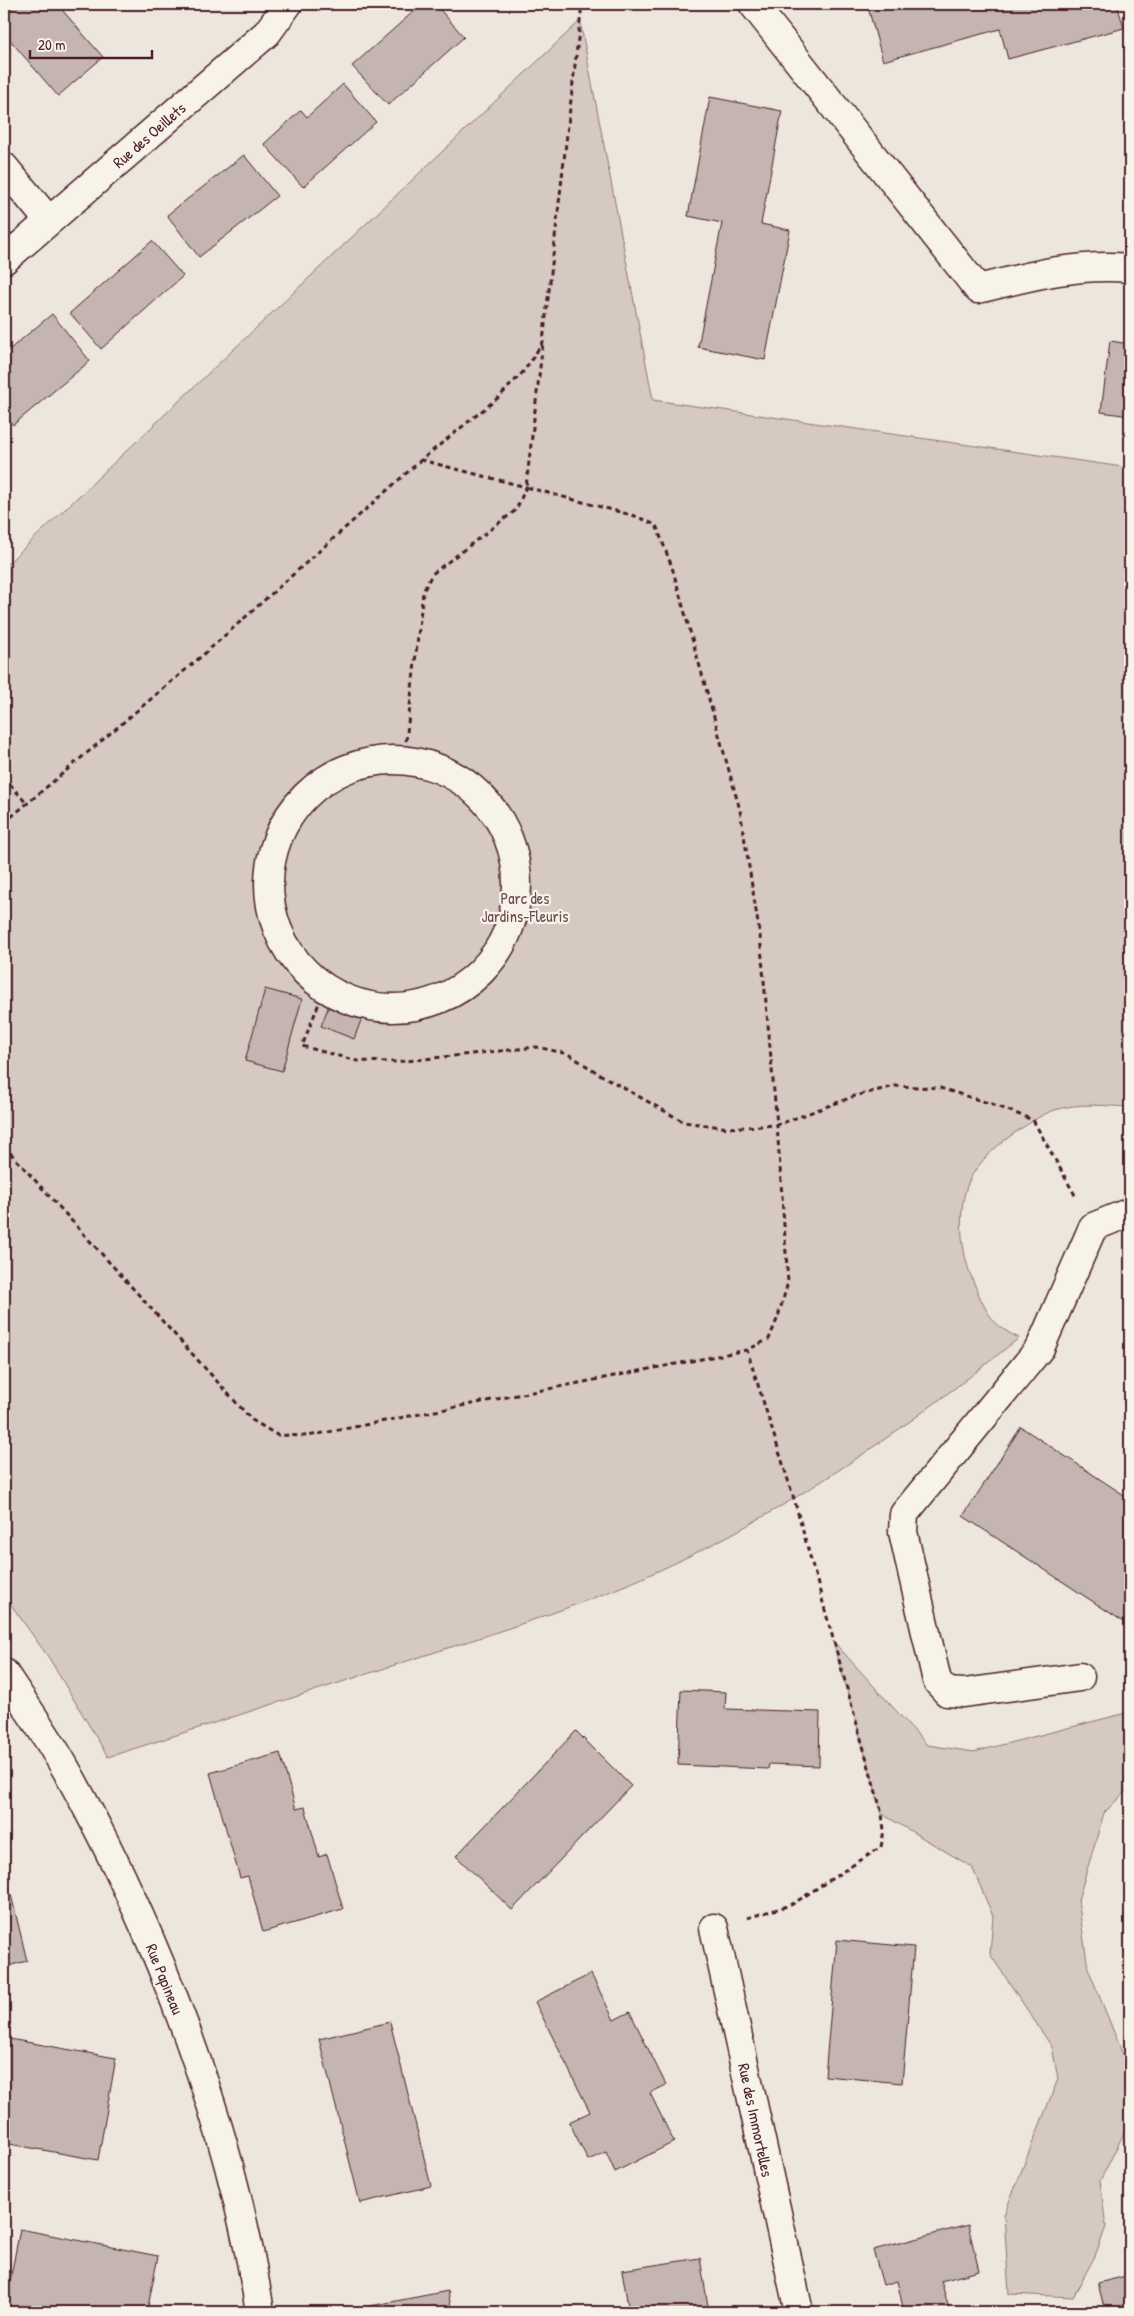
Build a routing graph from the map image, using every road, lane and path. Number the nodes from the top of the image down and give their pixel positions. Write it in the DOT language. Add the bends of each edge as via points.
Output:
graph roads {
  1 [pos="288,4"];
  2 [pos="582,4"];
  3 [pos="754,4"];
  4 [pos="4,167"];
  5 [pos="50,221"];
  6 [pos="4,260"];
  7 [pos="1130,268"];
  8 [pos="543,342"];
  9 [pos="421,460"];
  10 [pos="526,487"];
  11 [pos="404,760"];
  12 [pos="4,777"];
  13 [pos="27,804"];
  14 [pos="4,823"];
  15 [pos="325,988"];
  16 [pos="777,1124"];
  17 [pos="4,1146"];
  18 [pos="1130,1212"];
  19 [pos="1093,1227"];
  20 [pos="747,1350"];
  21 [pos="4,1672"];
  22 [pos="1080,1677"];
  23 [pos="714,1928"];
  24 [pos="260,2312"];
  25 [pos="799,2312"];
  1 -- 5 [label="street, Rue des Oeillets" via="267,33"];
  2 -- 8 [label="path"];
  3 -- 7 [label="street" via="978,289 1047,271 1104,265"];
  4 -- 5 [label="street"];
  5 -- 6 [label="street, Rue des Oeillets"];
  8 -- 9 [label="path" via="524,371 498,397"];
  8 -- 10 [label="path"];
  9 -- 10 [label="path"];
  9 -- 13 [label="path" via="203,655"];
  10 -- 11 [label="path" via="516,510 432,574 423,592"];
  10 -- 16 [label="path" via="635,516 656,525 672,567 740,810 760,936"];
  11 -- 15 [label="street" via="380,760 333,774 294,806 273,851 269,900 276,924 297,962"];
  11 -- 15 [label="street" via="430,765 454,775 476,791 493,810 506,833 517,885 514,911 505,937 491,960 473,978 427,1004 374,1007 348,1000"];
  12 -- 13 [label="path"];
  13 -- 14 [label="path"];
  15 -- 16 [label="path" via="302,1046 318,1052 357,1060 396,1062 537,1046 568,1054 684,1122 728,1128"];
  16 -- 19 [label="path" via="855,1096 895,1086 940,1088 992,1104 1033,1120"];
  16 -- 20 [label="path" via="788,1282 769,1339"];
  17 -- 20 [label="path" via="252,1420 278,1435 308,1436"];
  18 -- 19 [label="street"];
  19 -- 22 [label="street" via="1040,1348 904,1514 903,1532 937,1681 947,1692 964,1694"];
  20 -- 23 [label="path" via="794,1499 884,1830 881,1847 792,1905"];
  21 -- 24 [label="street, Rue Papineau" via="67,1770 154,1950 198,2066 253,2264"];
  23 -- 25 [label="street, Rue des Immortelles"];
}
